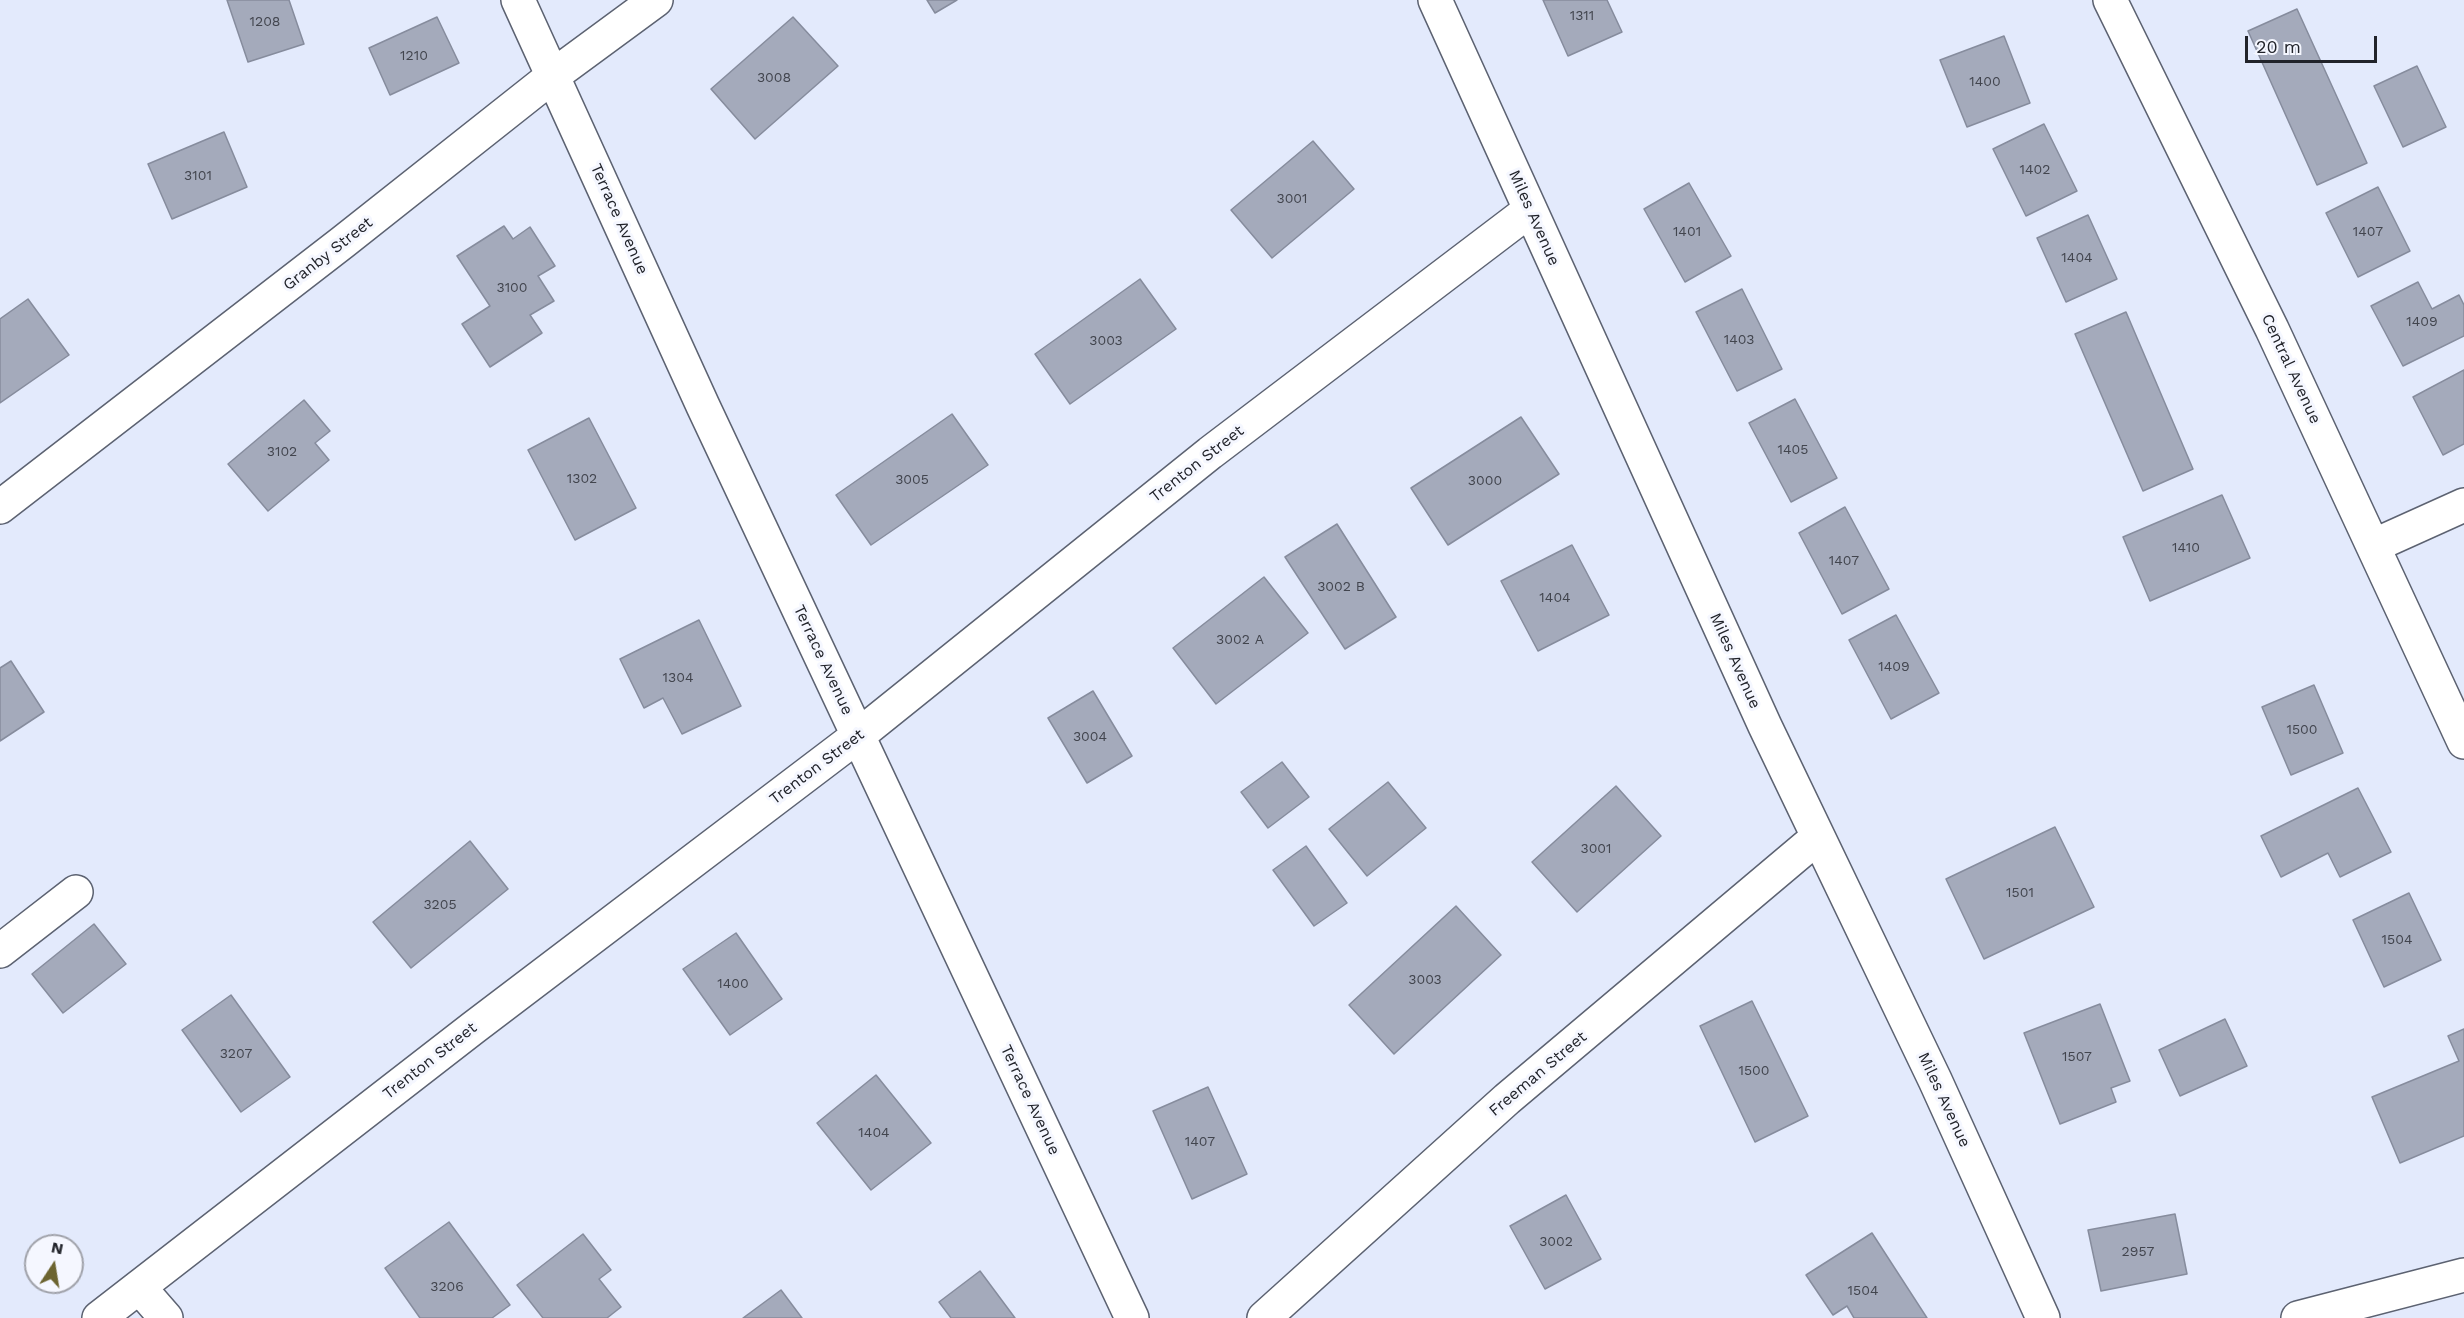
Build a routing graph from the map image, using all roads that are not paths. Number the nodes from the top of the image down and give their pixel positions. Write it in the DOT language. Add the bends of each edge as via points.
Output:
graph roads {
  1 [pos="518,0"];
  2 [pos="656,0"];
  3 [pos="1435,0"];
  4 [pos="2110,0"];
  5 [pos="554,75"];
  6 [pos="1530,210"];
  7 [pos="2464,506"];
  8 [pos="0,507"];
  9 [pos="2373,546"];
  10 [pos="859,735"];
  11 [pos="2464,742"];
  12 [pos="1818,837"];
  13 [pos="76,892"];
  14 [pos="0,951"];
  15 [pos="2464,1275"];
  16 [pos="140,1287"];
  17 [pos="99,1318"];
  18 [pos="166,1318"];
  19 [pos="1132,1318"];
  20 [pos="1264,1318"];
  21 [pos="2043,1318"];
  22 [pos="2298,1318"];
  1 -- 5 [label="street, Terrace Avenue"];
  2 -- 5 [label="street, Granby Street"];
  3 -- 6 [label="street, Miles Avenue"];
  4 -- 9 [label="street, Central Avenue" via="2272,329"];
  5 -- 8 [label="street, Granby Street"];
  5 -- 10 [label="street, Terrace Avenue" via="703,406"];
  6 -- 10 [label="street, Trenton Street" via="1210,453"];
  6 -- 12 [label="street, Miles Avenue"];
  7 -- 9 [label="street"];
  9 -- 11 [label="street, Central Avenue"];
  10 -- 16 [label="street, Trenton Street"];
  10 -- 19 [label="street, Terrace Avenue"];
  12 -- 20 [label="street, Freeman Street" via="1508,1100"];
  12 -- 21 [label="street, Miles Avenue" via="1935,1080"];
  13 -- 14 [label="street"];
  15 -- 22 [label="street"];
  16 -- 17 [label="street, Trenton Street"];
  16 -- 18 [label="street"];
}
